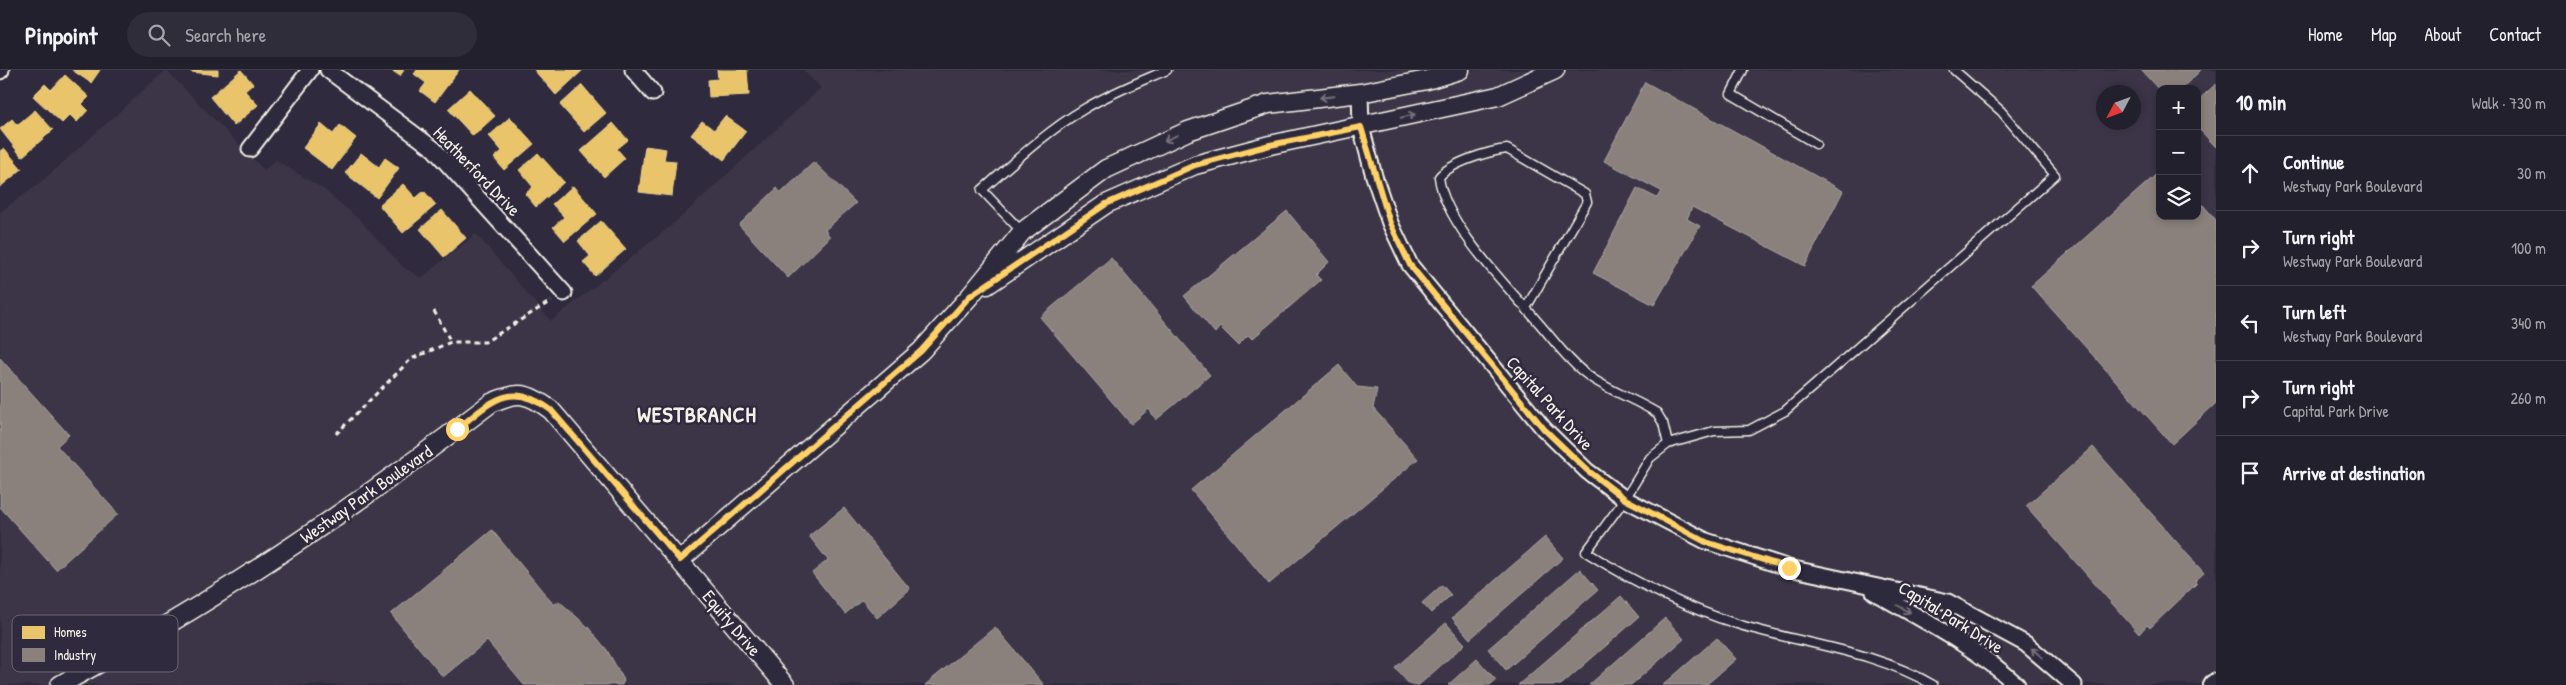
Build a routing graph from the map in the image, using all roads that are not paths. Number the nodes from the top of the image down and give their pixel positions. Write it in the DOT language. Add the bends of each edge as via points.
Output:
graph roads {
  1 [pos="310,70"];
  2 [pos="328,70"];
  3 [pos="633,70"];
  4 [pos="1167,70"];
  5 [pos="1460,70"];
  6 [pos="1555,70"];
  7 [pos="1742,70"];
  8 [pos="1954,70"];
  9 [pos="653,93"];
  10 [pos="1360,94"];
  11 [pos="1361,127"];
  12 [pos="1816,144"];
  13 [pos="250,149"];
  14 [pos="1022,232"];
  15 [pos="564,293"];
  16 [pos="970,296"];
  17 [pos="1526,308"];
  18 [pos="1668,444"];
  19 [pos="1625,499"];
  20 [pos="680,560"];
  21 [pos="1862,585"];
  22 [pos="178,618"];
  23 [pos="83,672"];
  24 [pos="60,685"];
  25 [pos="785,685"];
  26 [pos="1933,685"];
  27 [pos="2017,685"];
  28 [pos="2074,685"];
  1 -- 13 [label="street"];
  2 -- 15 [label="street, Heatherford Drive" via="434,149"];
  3 -- 9 [label="street"];
  4 -- 14 [label="lane" via="1083,110 1039,141 982,190"];
  5 -- 10 [label="street"];
  11 -- 6 [label="street, one-way" via="1498,96"];
  7 -- 12 [label="lane" via="1731,94"];
  8 -- 18 [label="lane" via="2001,111 2055,175 1784,411 1749,430 1714,432"];
  10 -- 11 [label="street, Capital Park Drive"];
  10 -- 14 [label="street, one-way" via="1268,104 1188,130 1106,169"];
  11 -- 16 [label="street" via="1270,145 1195,165 1106,204"];
  11 -- 19 [label="street, Capital Park Drive" via="1390,223 1410,265 1544,429 1587,470"];
  14 -- 16 [label="street"];
  16 -- 20 [label="street" via="914,357"];
  17 -- 17 [label="lane" via="1467,237 1440,190 1439,177 1446,168 1507,149 1585,194 1587,202"];
  17 -- 18 [label="lane" via="1576,366 1592,379 1657,413"];
  18 -- 19 [label="lane" via="1650,458"];
  19 -- 21 [label="street, Capital Park Drive" via="1706,542 1789,568"];
  19 -- 26 [label="lane" via="1586,552 1638,584 1738,624 1890,664"];
  20 -- 22 [label="street, Westway Park Boulevard" via="551,410 527,396 510,394 491,403 298,543"];
  20 -- 25 [label="street, Equity Drive"];
  21 -- 27 [label="street, Capital Park Drive, one-way" via="1937,628 2006,674"];
  28 -- 21 [label="street, Capital Park Drive, one-way" via="2026,644 1948,602"];
  23 -- 24 [label="street, Westway Park Boulevard"];
}
